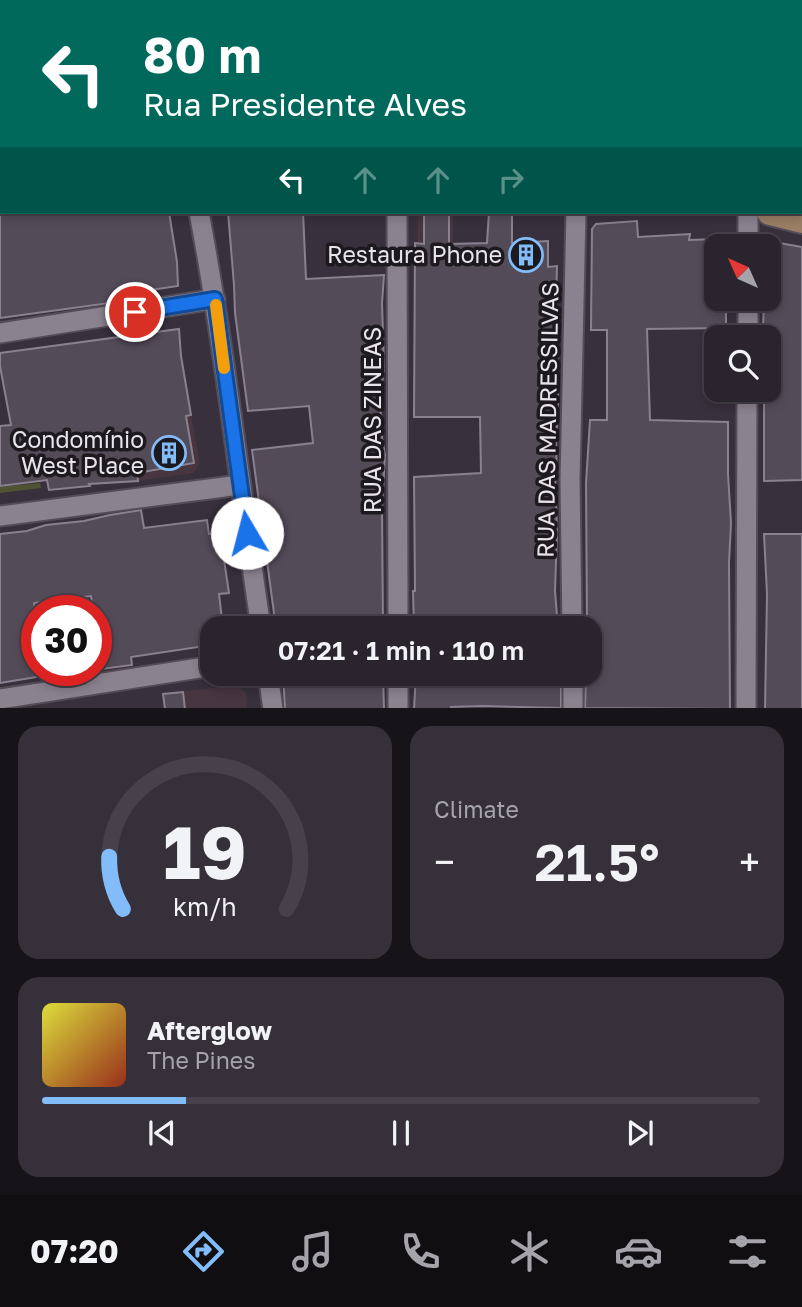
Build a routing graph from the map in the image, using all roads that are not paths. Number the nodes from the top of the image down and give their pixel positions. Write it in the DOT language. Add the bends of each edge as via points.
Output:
graph roads {
  1 [pos="199,214"];
  2 [pos="397,214"];
  3 [pos="576,214"];
  4 [pos="748,214"];
  5 [pos="778,214"];
  6 [pos="802,220"];
  7 [pos="748,234"];
  8 [pos="215,299"];
  9 [pos="0,333"];
  10 [pos="747,402"];
  11 [pos="240,485"];
  12 [pos="0,516"];
  13 [pos="259,616"];
  14 [pos="398,616"];
  15 [pos="572,616"];
  16 [pos="200,668"];
  17 [pos="270,686"];
  18 [pos="398,686"];
  19 [pos="573,686"];
  20 [pos="0,699"];
  21 [pos="273,708"];
  22 [pos="398,708"];
  23 [pos="573,708"];
  24 [pos="746,708"];
  1 -- 8 [label="street"];
  2 -- 14 [label="street, RUA DAS ZINEAS"];
  3 -- 15 [label="street, RUA DAS MADRESSILVAS"];
  4 -- 7 [label="street"];
  5 -- 6 [label="main road"];
  8 -- 9 [label="street"];
  8 -- 11 [label="street"];
  10 -- 24 [label="street"];
  11 -- 12 [label="street"];
  11 -- 13 [label="street"];
  16 -- 20 [label="street"];
  17 -- 21 [label="street"];
  18 -- 22 [label="street"];
  19 -- 23 [label="street"];
}
